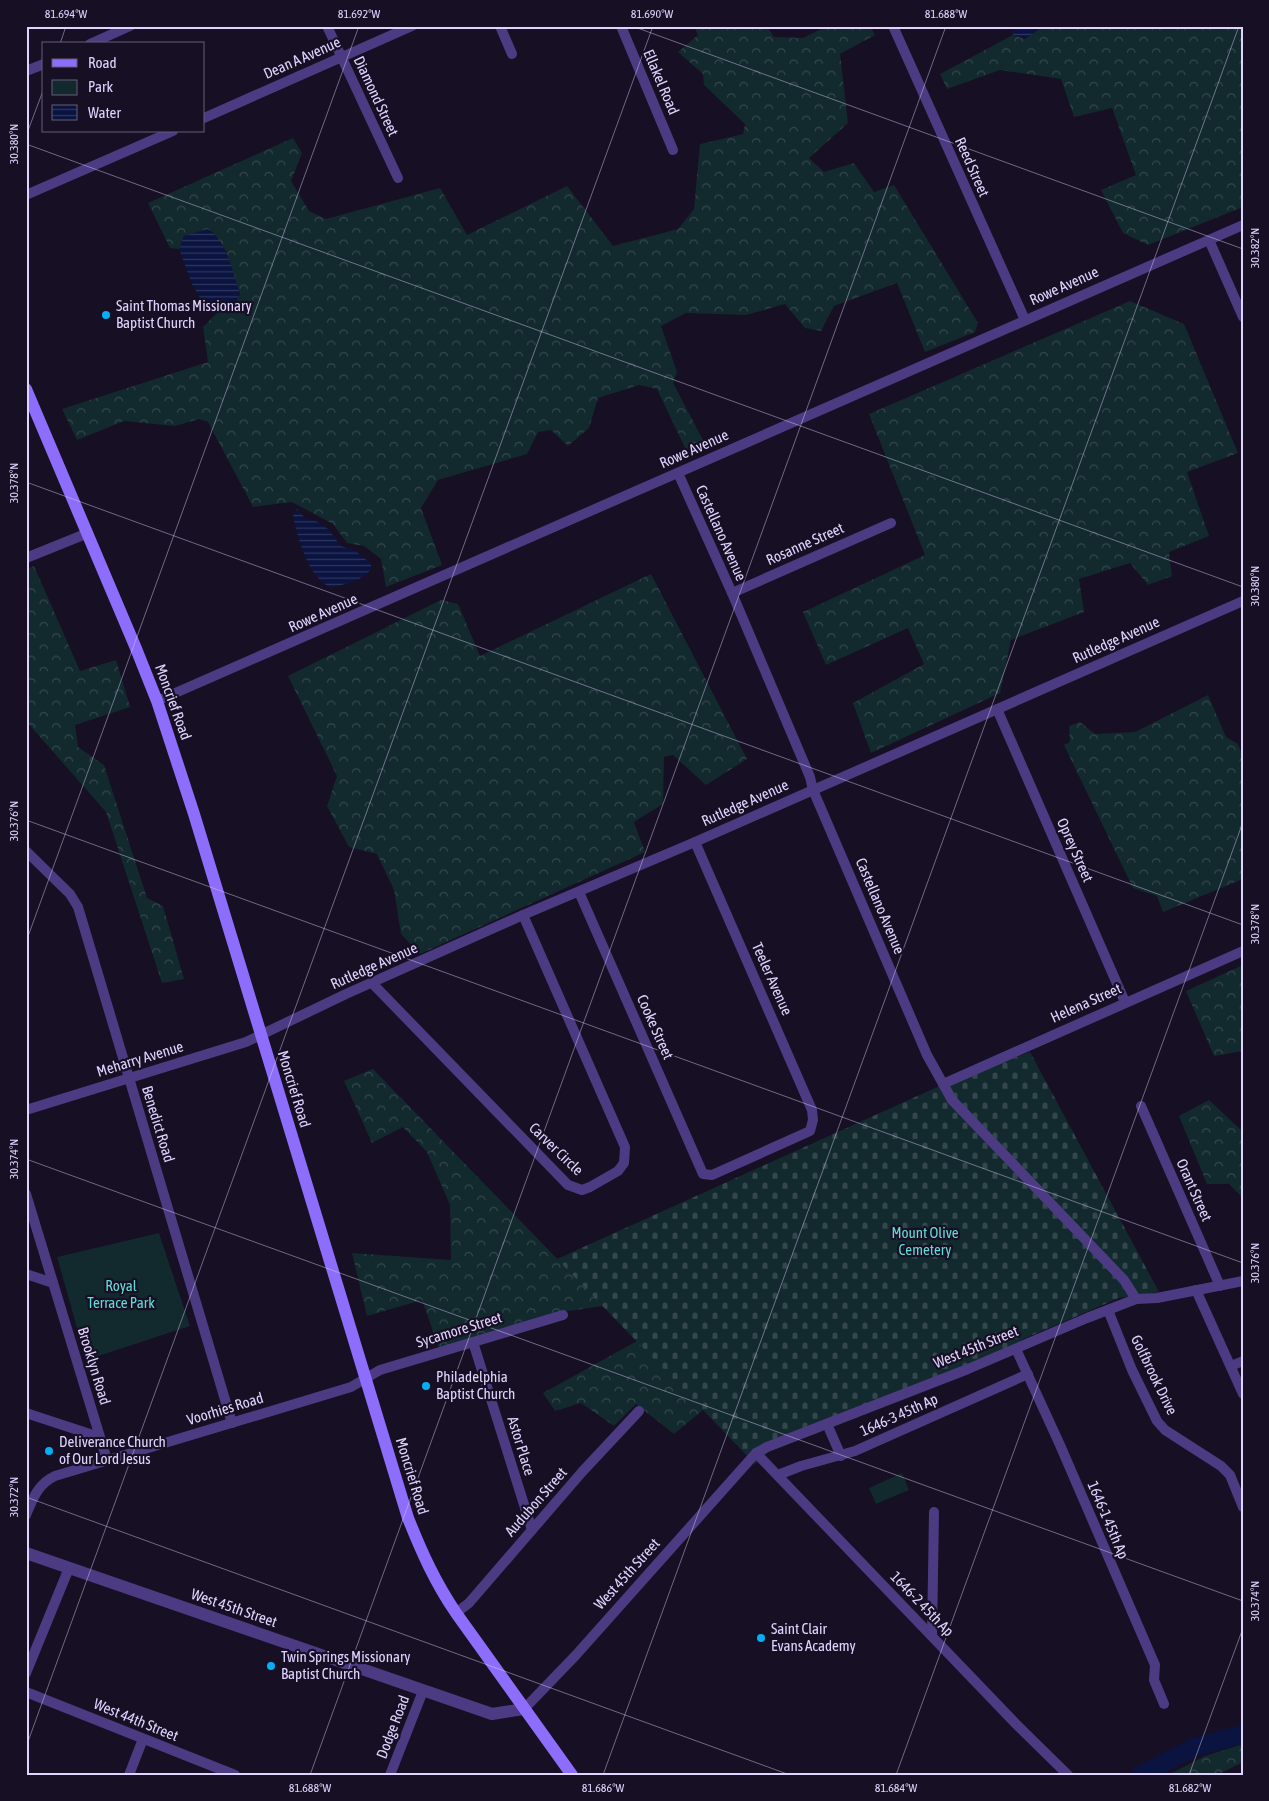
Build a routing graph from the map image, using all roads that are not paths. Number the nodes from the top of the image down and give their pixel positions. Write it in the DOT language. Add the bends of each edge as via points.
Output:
graph roads {
  1 [pos="130,26"];
  2 [pos="327,26"];
  3 [pos="412,26"];
  4 [pos="500,26"];
  5 [pos="621,26"];
  6 [pos="893,26"];
  7 [pos="94,42"];
  8 [pos="512,54"];
  9 [pos="341,58"];
  10 [pos="42,65"];
  11 [pos="26,72"];
  12 [pos="205,118"];
  13 [pos="171,132"];
  14 [pos="673,150"];
  15 [pos="398,178"];
  16 [pos="26,195"];
  17 [pos="1243,225"];
  18 [pos="1209,240"];
  19 [pos="1243,317"];
  20 [pos="1025,320"];
  21 [pos="26,389"];
  22 [pos="678,472"];
  23 [pos="891,523"];
  24 [pos="88,533"];
  25 [pos="26,558"];
  26 [pos="732,593"];
  27 [pos="1241,602"];
  28 [pos="1243,613"];
  29 [pos="156,701"];
  30 [pos="996,709"];
  31 [pos="813,790"];
  32 [pos="695,842"];
  33 [pos="29,855"];
  34 [pos="579,892"];
  35 [pos="522,915"];
  36 [pos="1243,951"];
  37 [pos="372,983"];
  38 [pos="1125,1002"];
  39 [pos="261,1034"];
  40 [pos="128,1079"];
  41 [pos="943,1084"];
  42 [pos="1141,1106"];
  43 [pos="26,1110"];
  44 [pos="703,1174"];
  45 [pos="26,1194"];
  46 [pos="26,1274"];
  47 [pos="1243,1281"];
  48 [pos="53,1283"];
  49 [pos="1220,1286"];
  50 [pos="1196,1290"];
  51 [pos="1136,1299"];
  52 [pos="1108,1310"];
  53 [pos="564,1315"];
  54 [pos="473,1342"];
  55 [pos="1016,1349"];
  56 [pos="1243,1361"];
  57 [pos="1231,1366"];
  58 [pos="1028,1374"];
  59 [pos="365,1378"];
  60 [pos="1243,1394"];
  61 [pos="639,1411"];
  62 [pos="26,1413"];
  63 [pos="232,1423"];
  64 [pos="827,1424"];
  65 [pos="99,1437"];
  66 [pos="756,1454"];
  67 [pos="841,1456"];
  68 [pos="107,1460"];
  69 [pos="778,1475"];
  70 [pos="1243,1507"];
  71 [pos="934,1512"];
  72 [pos="26,1515"];
  73 [pos="532,1530"];
  74 [pos="26,1553"];
  75 [pos="69,1568"];
  76 [pos="456,1613"];
  77 [pos="932,1636"];
  78 [pos="29,1656"];
  79 [pos="26,1673"];
  80 [pos="423,1690"];
  81 [pos="26,1692"];
  82 [pos="1164,1704"];
  83 [pos="524,1709"];
  84 [pos="143,1739"];
  85 [pos="128,1775"];
  86 [pos="235,1775"];
  87 [pos="390,1775"];
  88 [pos="572,1775"];
  89 [pos="1068,1775"];
  1 -- 7 [label="street"];
  2 -- 9 [label="street, Diamond Street"];
  3 -- 9 [label="street, Dean A Avenue"];
  4 -- 8 [label="street"];
  5 -- 14 [label="street, Ellakel Road"];
  6 -- 20 [label="street, Reed Street"];
  9 -- 12 [label="street, Dean A Avenue"];
  9 -- 15 [label="street, Diamond Street"];
  10 -- 11 [label="street"];
  13 -- 16 [label="street"];
  17 -- 18 [label="street, Rowe Avenue"];
  18 -- 19 [label="street"];
  18 -- 20 [label="street, Rowe Avenue"];
  20 -- 22 [label="street, Rowe Avenue"];
  21 -- 24 [label="main road, Moncrief Road"];
  22 -- 26 [label="street, Castellano Avenue"];
  22 -- 29 [label="street, Rowe Avenue"];
  23 -- 26 [label="street, Rosanne Street"];
  24 -- 25 [label="street"];
  24 -- 29 [label="main road, Moncrief Road"];
  26 -- 31 [label="street, Castellano Avenue"];
  27 -- 28 [label="street"];
  27 -- 30 [label="street, Rutledge Avenue"];
  29 -- 39 [label="main road, Moncrief Road"];
  30 -- 31 [label="street, Rutledge Avenue"];
  30 -- 38 [label="street, Oprey Street"];
  31 -- 32 [label="street, Rutledge Avenue"];
  31 -- 41 [label="street, Castellano Avenue" via="927,1055"];
  32 -- 34 [label="street, Rutledge Avenue"];
  32 -- 44 [label="street, Teeler Avenue" via="812,1110 813,1120 810,1130 712,1175"];
  33 -- 40 [label="street, Benedict Road" via="70,894 78,907"];
  34 -- 35 [label="street, Rutledge Avenue"];
  34 -- 44 [label="street, Cooke Street"];
  35 -- 37 [label="street, Rutledge Avenue"];
  35 -- 37 [label="street, Carver Circle" via="625,1148 624,1163 618,1171 590,1187 582,1190 568,1185"];
  36 -- 38 [label="street, Helena Street"];
  37 -- 39 [label="street, Rutledge Avenue"];
  38 -- 41 [label="street, Helena Street"];
  39 -- 40 [label="street, Meharry Avenue" via="246,1042"];
  39 -- 59 [label="main road, Moncrief Road"];
  40 -- 43 [label="street, Meharry Avenue"];
  40 -- 63 [label="street, Benedict Road"];
  41 -- 51 [label="street, Castellano Avenue" via="952,1100 1124,1280"];
  42 -- 49 [label="street, Orant Street"];
  45 -- 48 [label="street, Brooklyn Road"];
  46 -- 48 [label="street"];
  47 -- 49 [label="street, West 45th Street"];
  48 -- 65 [label="street, Brooklyn Road"];
  49 -- 50 [label="street, West 45th Street"];
  50 -- 51 [label="street, West 45th Street"];
  50 -- 57 [label="street"];
  51 -- 52 [label="street, West 45th Street"];
  52 -- 55 [label="street, West 45th Street"];
  52 -- 70 [label="street, Golfbrook Drive" via="1157,1421 1165,1430 1221,1466 1230,1476"];
  53 -- 54 [label="street, Sycamore Street"];
  54 -- 59 [label="street, Sycamore Street" via="380,1370"];
  54 -- 73 [label="street, Astor Place"];
  55 -- 58 [label="street, 1646-1 45th Ap"];
  55 -- 64 [label="street, West 45th Street"];
  56 -- 57 [label="street"];
  57 -- 60 [label="street"];
  58 -- 67 [label="street, 1646-3 45th Ap"];
  58 -- 82 [label="street, 1646-1 45th Ap" via="1155,1666 1154,1680"];
  59 -- 63 [label="street, Voorhies Road" via="351,1387"];
  59 -- 76 [label="main road, Moncrief Road" via="424,1560"];
  61 -- 73 [label="street, Audubon Street"];
  62 -- 65 [label="street"];
  63 -- 68 [label="street, Voorhies Road"];
  64 -- 66 [label="street, West 45th Street"];
  64 -- 67 [label="street"];
  65 -- 68 [label="street, Brooklyn Road"];
  66 -- 69 [label="street, 1646-2 45th Ap"];
  66 -- 83 [label="street, West 45th Street"];
  67 -- 69 [label="street, 1646-3 45th Ap"];
  68 -- 72 [label="street, Voorhies Road" via="48,1479 35,1494"];
  69 -- 77 [label="street, 1646-2 45th Ap"];
  71 -- 77 [label="street"];
  73 -- 76 [label="street, Audubon Street" via="469,1603"];
  74 -- 75 [label="street, West 45th Street"];
  75 -- 78 [label="street"];
  75 -- 80 [label="street, West 45th Street"];
  76 -- 83 [label="main road, Moncrief Road"];
  77 -- 89 [label="street, 1646-2 45th Ap"];
  78 -- 79 [label="street"];
  80 -- 83 [label="street, West 45th Street" via="492,1714"];
  80 -- 87 [label="street, Dodge Road"];
  81 -- 84 [label="street, West 44th Street"];
  83 -- 88 [label="main road, Moncrief Road"];
  84 -- 85 [label="street"];
  84 -- 86 [label="street, West 44th Street"];
}
